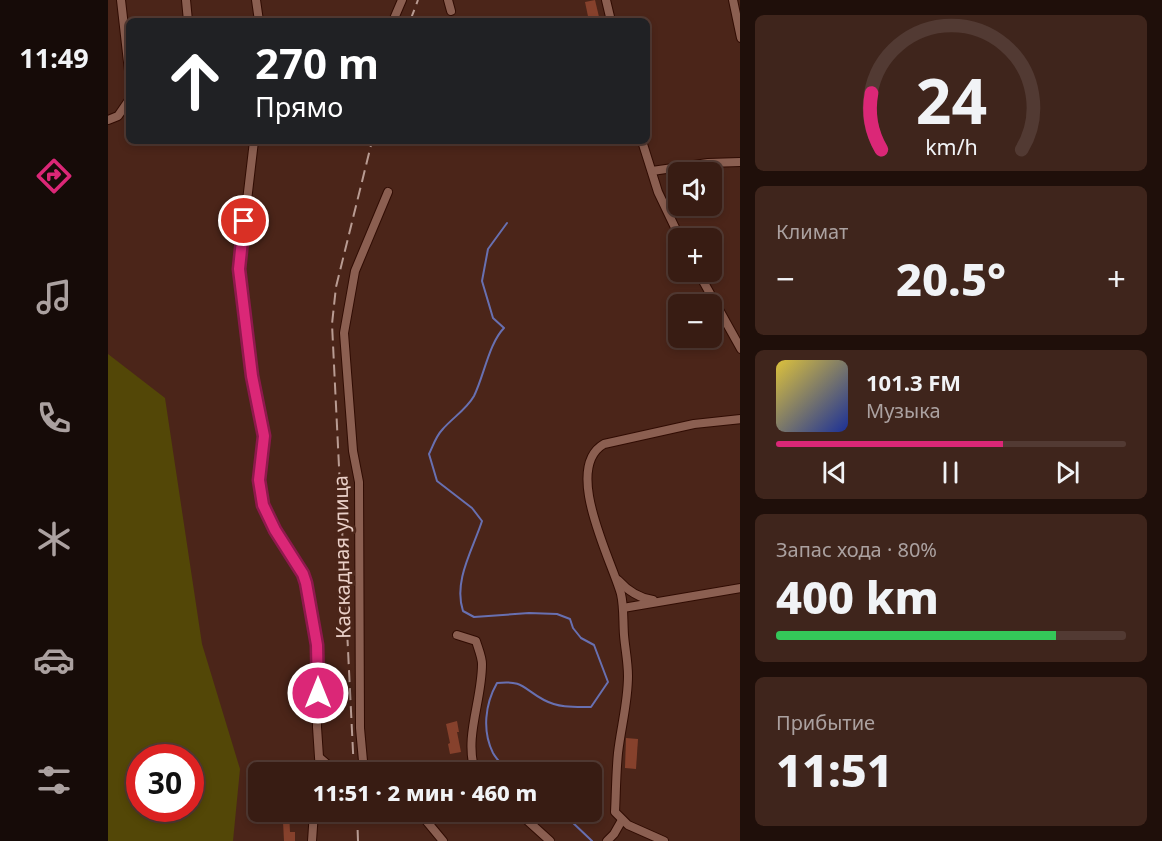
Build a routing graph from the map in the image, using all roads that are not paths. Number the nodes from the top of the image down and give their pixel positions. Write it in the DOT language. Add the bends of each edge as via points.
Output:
graph roads {
  1 [pos="121,0"];
  2 [pos="186,0"];
  3 [pos="255,0"];
  4 [pos="402,0"];
  5 [pos="448,0"];
  6 [pos="606,0"];
  7 [pos="733,0"];
  8 [pos="451,11"];
  9 [pos="188,18"];
  10 [pos="258,18"];
  11 [pos="394,18"];
  12 [pos="610,18"];
  13 [pos="740,33"];
  14 [pos="126,44"];
  15 [pos="126,104"];
  16 [pos="108,120"];
  17 [pos="254,144"];
  18 [pos="643,144"];
  19 [pos="740,162"];
  20 [pos="652,171"];
  21 [pos="388,192"];
  22 [pos="675,228"];
  23 [pos="704,282"];
  24 [pos="740,347"];
  25 [pos="740,419"];
  26 [pos="616,579"];
  27 [pos="740,588"];
  28 [pos="660,601"];
  29 [pos="623,608"];
  30 [pos="457,635"];
  31 [pos="320,758"];
  32 [pos="320,762"];
  33 [pos="325,762"];
  34 [pos="363,762"];
  35 [pos="471,762"];
  36 [pos="621,820"];
  37 [pos="313,822"];
  38 [pos="427,822"];
  39 [pos="528,822"];
  40 [pos="539,833"];
  41 [pos="608,840"];
  42 [pos="312,841"];
  43 [pos="443,841"];
  44 [pos="532,841"];
  45 [pos="550,841"];
  46 [pos="664,841"];
  1 -- 14 [label="street"];
  2 -- 9 [label="street"];
  3 -- 10 [label="street"];
  4 -- 11 [label="street"];
  5 -- 8 [label="street"];
  6 -- 12 [label="street"];
  7 -- 13 [label="street"];
  15 -- 16 [label="street" via="118,116"];
  17 -- 31 [label="street" via="239,269 264,436 259,480 263,505 306,583 318,657"];
  18 -- 20 [label="street"];
  19 -- 20 [label="street"];
  20 -- 22 [label="street"];
  21 -- 34 [label="street, Каскадная улица" via="355,271 344,333 359,482"];
  23 -- 24 [label="street"];
  25 -- 26 [label="street" via="694,424 597,448 589,467 592,512"];
  26 -- 28 [label="street" via="630,592"];
  26 -- 29 [label="street"];
  27 -- 28 [label="street"];
  28 -- 29 [label="street"];
  29 -- 36 [label="street" via="628,676 615,813"];
  30 -- 35 [label="street" via="476,641 483,662"];
  31 -- 32 [label="street"];
  31 -- 33 [label="street"];
  36 -- 41 [label="street"];
  36 -- 46 [label="street"];
  37 -- 42 [label="street"];
  38 -- 43 [label="street"];
  39 -- 40 [label="street"];
  40 -- 44 [label="street"];
  40 -- 45 [label="street"];
}
